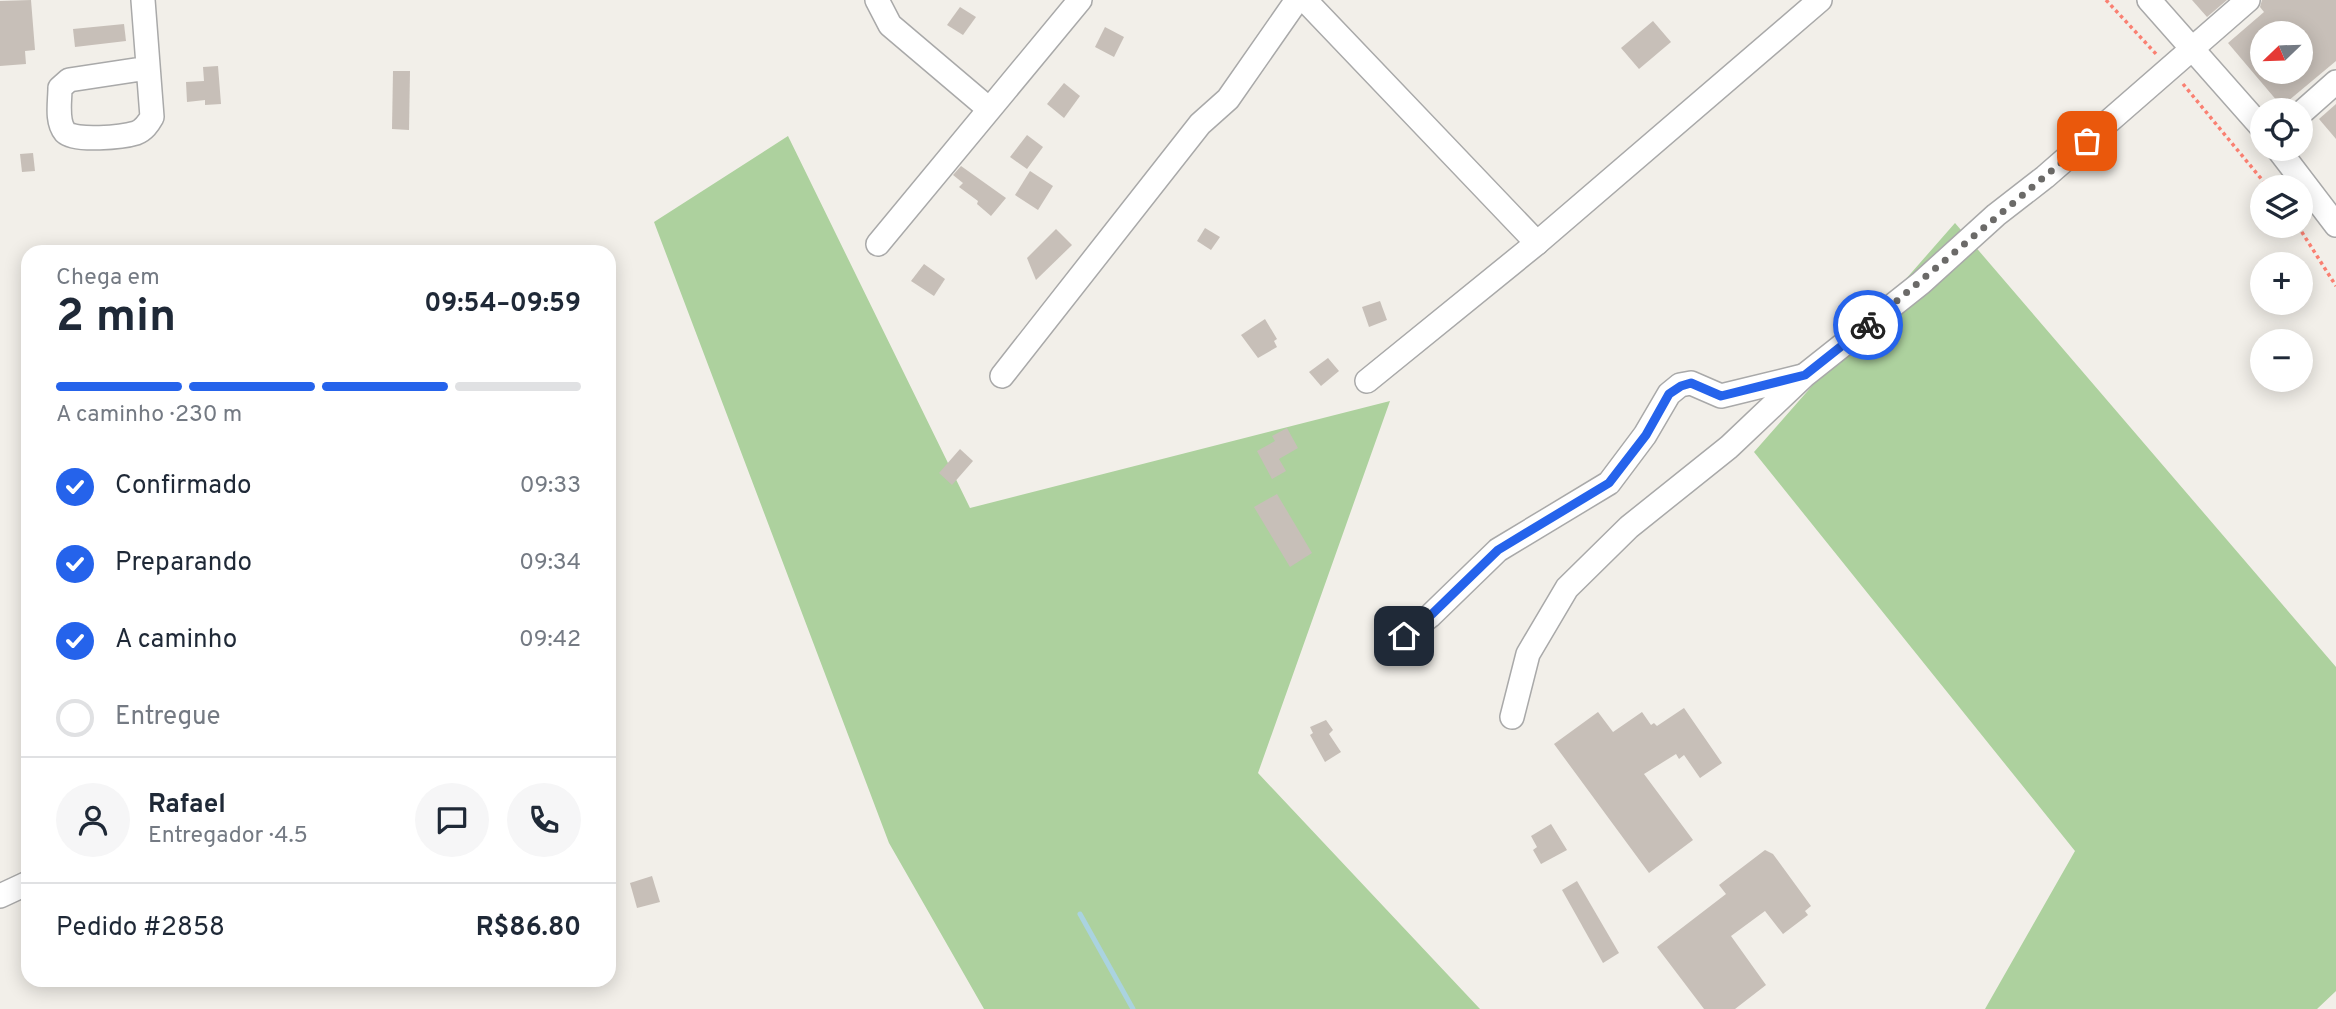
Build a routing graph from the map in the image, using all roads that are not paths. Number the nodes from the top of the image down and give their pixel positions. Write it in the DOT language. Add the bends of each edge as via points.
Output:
graph roads {
  1 [pos="143,0"];
  2 [pos="1080,0"];
  3 [pos="1297,0"];
  4 [pos="1305,0"];
  5 [pos="1820,0"];
  6 [pos="2149,0"];
  7 [pos="2248,0"];
  8 [pos="879,1"];
  9 [pos="2193,47"];
  10 [pos="148,68"];
  11 [pos="2336,82"];
  12 [pos="2313,102"];
  13 [pos="989,109"];
  14 [pos="2250,114"];
  15 [pos="2287,161"];
  16 [pos="2336,225"];
  17 [pos="1537,243"];
  18 [pos="878,244"];
  19 [pos="1805,375"];
  20 [pos="1002,376"];
  21 [pos="1367,381"];
  22 [pos="1404,636"];
  23 [pos="1512,717"];
  24 [pos="21,886"];
  25 [pos="0,896"];
  1 -- 10 [label="street"];
  2 -- 13 [label="street"];
  3 -- 20 [label="street" via="1228,99 1200,124"];
  4 -- 17 [label="street"];
  5 -- 17 [label="street"];
  6 -- 9 [label="street"];
  7 -- 9 [label="street"];
  8 -- 13 [label="street" via="890,25"];
  9 -- 14 [label="street"];
  9 -- 19 [label="street" via="1921,283"];
  11 -- 12 [label="street"];
  13 -- 18 [label="street"];
  15 -- 16 [label="street"];
  17 -- 21 [label="street"];
  19 -- 22 [label="street" via="1721,396 1699,384 1681,386 1669,394 1646,435 1609,483 1498,550"];
  19 -- 23 [label="street" via="1729,447 1629,527 1567,588 1528,654"];
  24 -- 25 [label="street"];
}
